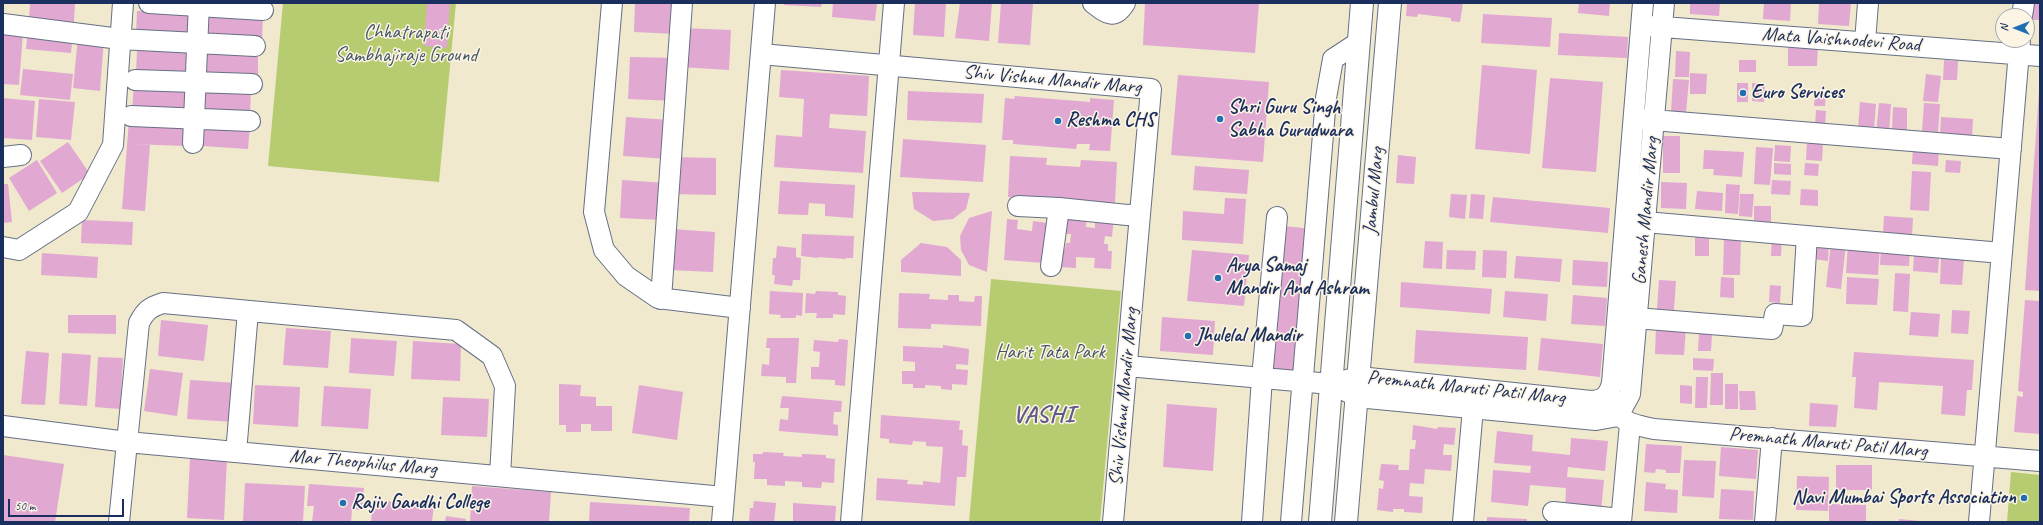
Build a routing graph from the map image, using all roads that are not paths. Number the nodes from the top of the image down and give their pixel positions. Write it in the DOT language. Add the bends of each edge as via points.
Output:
graph roads {
  1 [pos="123,3"];
  2 [pos="149,3"];
  3 [pos="612,3"];
  4 [pos="682,3"];
  5 [pos="765,3"];
  6 [pos="894,3"];
  7 [pos="1093,3"];
  8 [pos="1125,3"];
  9 [pos="1362,3"];
  10 [pos="1390,3"];
  11 [pos="1644,3"];
  12 [pos="1664,3"];
  13 [pos="1868,3"];
  14 [pos="199,4"];
  15 [pos="263,10"];
  16 [pos="3,24"];
  17 [pos="1642,25"];
  18 [pos="1662,27"];
  19 [pos="120,39"];
  20 [pos="1359,42"];
  21 [pos="1865,42"];
  22 [pos="198,43"];
  23 [pos="255,46"];
  24 [pos="1995,46"];
  25 [pos="2020,48"];
  26 [pos="2022,48"];
  27 [pos="761,54"];
  28 [pos="2040,56"];
  29 [pos="888,66"];
  30 [pos="135,80"];
  31 [pos="196,82"];
  32 [pos="252,84"];
  33 [pos="131,116"];
  34 [pos="194,119"];
  35 [pos="1634,119"];
  36 [pos="1654,120"];
  37 [pos="250,122"];
  38 [pos="193,143"];
  39 [pos="2011,149"];
  40 [pos="1637,200"];
  41 [pos="1018,206"];
  42 [pos="1059,208"];
  43 [pos="1140,214"];
  44 [pos="1277,217"];
  45 [pos="1645,222"];
  46 [pos="1807,236"];
  47 [pos="3,247"];
  48 [pos="2002,253"];
  49 [pos="1051,266"];
  50 [pos="661,299"];
  51 [pos="740,308"];
  52 [pos="248,311"];
  53 [pos="1636,318"];
  54 [pos="1127,366"];
  55 [pos="1262,378"];
  56 [pos="1303,382"];
  57 [pos="1331,384"];
  58 [pos="1358,387"];
  59 [pos="1606,397"];
  60 [pos="1473,408"];
  61 [pos="1624,420"];
  62 [pos="3,426"];
  63 [pos="1772,438"];
  64 [pos="237,440"];
  65 [pos="127,442"];
  66 [pos="1985,456"];
  67 [pos="2040,460"];
  68 [pos="500,476"];
  69 [pos="724,497"];
  70 [pos="1553,512"];
  71 [pos="1621,520"];
  72 [pos="120,522"];
  73 [pos="722,522"];
  74 [pos="851,522"];
  75 [pos="1113,522"];
  76 [pos="1252,522"];
  77 [pos="1291,522"];
  78 [pos="1320,522"];
  79 [pos="1346,522"];
  80 [pos="1463,522"];
  81 [pos="1765,522"];
  82 [pos="1979,522"];
  1 -- 19 [label="street"];
  2 -- 14 [label="street"];
  3 -- 50 [label="street" via="594,212 604,250 626,276"];
  4 -- 50 [label="street"];
  5 -- 27 [label="street"];
  6 -- 29 [label="street"];
  7 -- 8 [label="street" via="1106,13 1112,14 1120,11"];
  9 -- 20 [label="main road, Jambul Marg"];
  10 -- 58 [label="main road, Jambul Marg"];
  11 -- 17 [label="street, Ganesh Mandir Marg"];
  12 -- 18 [label="street, Ganesh Mandir Marg"];
  13 -- 21 [label="street"];
  14 -- 15 [label="street"];
  14 -- 22 [label="street"];
  16 -- 19 [label="street"];
  17 -- 18 [label="street, Mata Vaishnodevi Road"];
  17 -- 35 [label="street, Ganesh Mandir Marg"];
  18 -- 21 [label="street, Mata Vaishnodevi Road"];
  18 -- 36 [label="street, Ganesh Mandir Marg"];
  19 -- 22 [label="street"];
  19 -- 47 [label="street" via="113,145 78,212 19,250"];
  20 -- 56 [label="street" via="1333,59 1326,98"];
  20 -- 57 [label="main road, Jambul Marg"];
  21 -- 24 [label="street, Mata Vaishnodevi Road"];
  22 -- 23 [label="street"];
  22 -- 31 [label="street"];
  25 -- 39 [label="street"];
  26 -- 28 [label="street, Mata Vaishnodevi Road"];
  27 -- 29 [label="street, Shiv Vishnu Mandir Marg"];
  27 -- 51 [label="street"];
  29 -- 43 [label="street, Shiv Vishnu Mandir Marg" via="1151,89"];
  29 -- 74 [label="street"];
  30 -- 31 [label="street"];
  31 -- 32 [label="street"];
  31 -- 34 [label="street"];
  33 -- 34 [label="street"];
  34 -- 37 [label="street"];
  34 -- 38 [label="street"];
  35 -- 36 [label="street"];
  35 -- 40 [label="street, Ganesh Mandir Marg"];
  36 -- 39 [label="street"];
  36 -- 40 [label="street, Ganesh Mandir Marg"];
  39 -- 48 [label="street"];
  40 -- 45 [label="street, Ganesh Mandir Marg"];
  40 -- 59 [label="street, Ganesh Mandir Marg" via="1612,383"];
  41 -- 42 [label="street"];
  42 -- 43 [label="street"];
  42 -- 49 [label="street"];
  43 -- 54 [label="street, Shiv Vishnu Mandir Marg"];
  44 -- 55 [label="street"];
  45 -- 46 [label="street"];
  45 -- 53 [label="street, Ganesh Mandir Marg"];
  46 -- 48 [label="street"];
  46 -- 53 [label="street" via="1802,316 1775,314 1772,329"];
  48 -- 66 [label="street"];
  50 -- 51 [label="street"];
  51 -- 69 [label="street"];
  52 -- 64 [label="street"];
  52 -- 65 [label="street" via="163,303 152,306 144,313 140,323"];
  52 -- 68 [label="street" via="456,330 492,356 505,386"];
  53 -- 61 [label="street, Ganesh Mandir Marg" via="1630,394"];
  54 -- 55 [label="street, Premnath Maruti Patil Marg"];
  54 -- 75 [label="street, Shiv Vishnu Mandir Marg"];
  55 -- 56 [label="street, Premnath Maruti Patil Marg"];
  55 -- 76 [label="street"];
  56 -- 57 [label="street, Premnath Maruti Patil Marg"];
  56 -- 77 [label="street"];
  57 -- 58 [label="street, Premnath Maruti Patil Marg"];
  57 -- 78 [label="main road, Jambul Marg"];
  58 -- 59 [label="street, Premnath Maruti Patil Marg" via="1591,401"];
  58 -- 60 [label="street, Premnath Maruti Patil Marg"];
  58 -- 79 [label="main road, Jambul Marg"];
  59 -- 61 [label="street"];
  60 -- 61 [label="street, Premnath Maruti Patil Marg" via="1596,420"];
  60 -- 80 [label="street"];
  61 -- 63 [label="street, Premnath Maruti Patil Marg" via="1654,428"];
  61 -- 71 [label="street"];
  62 -- 65 [label="street, Mar Theophilus Marg"];
  63 -- 66 [label="street, Premnath Maruti Patil Marg"];
  63 -- 81 [label="street"];
  65 -- 68 [label="street, Mar Theophilus Marg"];
  65 -- 72 [label="street"];
  66 -- 67 [label="street, Premnath Maruti Patil Marg"];
  66 -- 82 [label="street"];
  68 -- 69 [label="street, Mar Theophilus Marg"];
  69 -- 73 [label="street"];
  70 -- 71 [label="street"];
}
